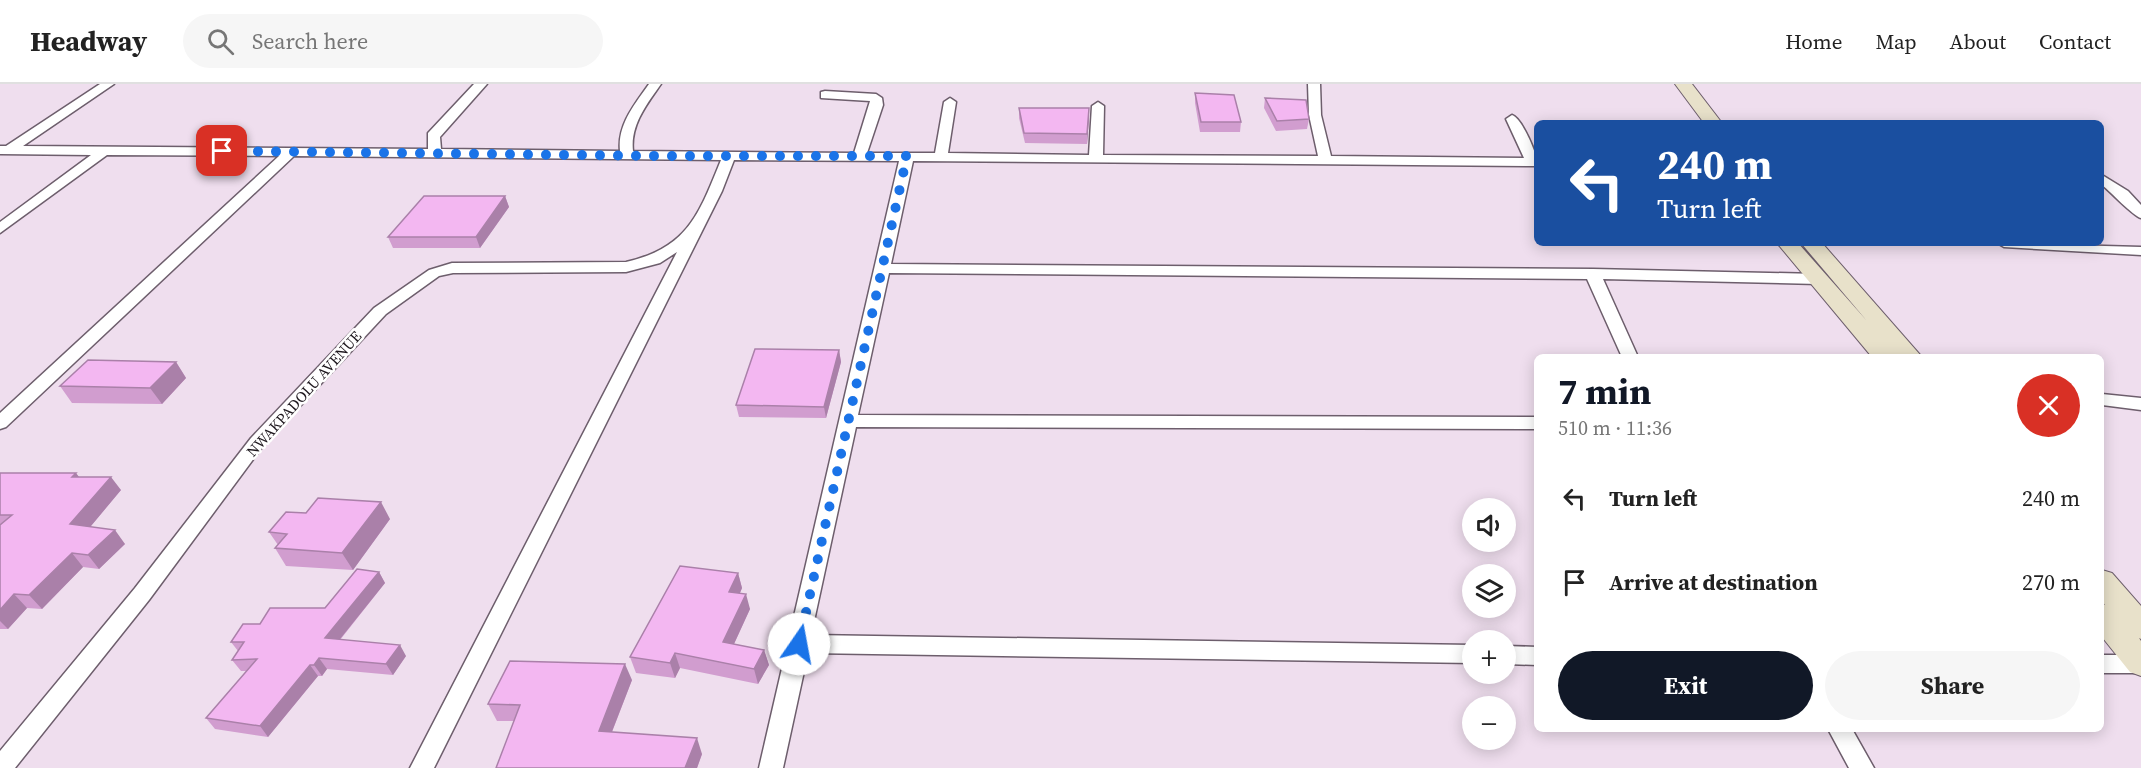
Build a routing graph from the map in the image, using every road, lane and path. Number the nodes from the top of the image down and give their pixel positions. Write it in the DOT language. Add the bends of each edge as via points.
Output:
graph roads {
  1 [pos="108,84"];
  2 [pos="481,84"];
  3 [pos="655,84"];
  4 [pos="1314,84"];
  5 [pos="1664,84"];
  6 [pos="1683,84"];
  7 [pos="825,95"];
  8 [pos="950,102"];
  9 [pos="1098,106"];
  10 [pos="1512,119"];
  11 [pos="1691,120"];
  12 [pos="1711,120"];
  13 [pos="5,150"];
  14 [pos="104,151"];
  15 [pos="292,151"];
  16 [pos="435,155"];
  17 [pos="729,155"];
  18 [pos="860,155"];
  19 [pos="627,156"];
  20 [pos="907,156"];
  21 [pos="941,156"];
  22 [pos="1096,157"];
  23 [pos="1325,158"];
  24 [pos="1534,159"];
  25 [pos="1534,161"];
  26 [pos="2104,180"];
  27 [pos="2141,214"];
  28 [pos="0,229"];
  29 [pos="692,234"];
  30 [pos="1790,246"];
  31 [pos="1814,246"];
  32 [pos="2055,246"];
  33 [pos="2141,251"];
  34 [pos="882,268"];
  35 [pos="1593,274"];
  36 [pos="1818,279"];
  37 [pos="1629,354"];
  38 [pos="1882,354"];
  39 [pos="1907,354"];
  40 [pos="2104,400"];
  41 [pos="2141,404"];
  42 [pos="848,421"];
  43 [pos="0,423"];
  44 [pos="1534,423"];
  45 [pos="2104,583"];
  46 [pos="2104,618"];
  47 [pos="2141,627"];
  48 [pos="799,644"];
  49 [pos="1462,654"];
  50 [pos="1516,655"];
  51 [pos="1534,656"];
  52 [pos="2141,663"];
  53 [pos="2104,664"];
  54 [pos="1842,732"];
  55 [pos="1,768"];
  56 [pos="422,768"];
  57 [pos="771,768"];
  58 [pos="1862,768"];
  1 -- 13 [label="street"];
  2 -- 16 [label="street" via="433,136"];
  3 -- 19 [label="street" via="623,139"];
  4 -- 23 [label="street" via="1315,115"];
  5 -- 11 [label="street"];
  6 -- 12 [label="street"];
  7 -- 18 [label="street" via="876,98"];
  8 -- 21 [label="street"];
  9 -- 22 [label="street"];
  10 -- 24 [label="street"];
  13 -- 14 [label="street"];
  14 -- 15 [label="street"];
  14 -- 28 [label="street"];
  15 -- 16 [label="street"];
  15 -- 43 [label="street"];
  16 -- 19 [label="street"];
  17 -- 18 [label="street"];
  17 -- 19 [label="street"];
  17 -- 29 [label="street"];
  18 -- 20 [label="street"];
  20 -- 21 [label="street"];
  20 -- 34 [label="street"];
  21 -- 22 [label="street"];
  22 -- 23 [label="street"];
  23 -- 25 [label="street"];
  26 -- 27 [label="street"];
  29 -- 55 [label="street, NWAKPADOLU AVENUE" via="655,260 626,267 452,268 434,273 380,311 257,442 142,594"];
  29 -- 56 [label="street"];
  30 -- 36 [label="street"];
  31 -- 39 [label="street"];
  32 -- 33 [label="street"];
  34 -- 35 [label="street"];
  34 -- 42 [label="street"];
  35 -- 36 [label="street"];
  35 -- 37 [label="street"];
  36 -- 38 [label="street"];
  40 -- 41 [label="street"];
  42 -- 44 [label="street"];
  42 -- 48 [label="street"];
  45 -- 47 [label="street"];
  46 -- 52 [label="street"];
  48 -- 49 [label="street"];
  48 -- 57 [label="street"];
  50 -- 51 [label="street"];
  52 -- 53 [label="street"];
  54 -- 58 [label="street"];
}
